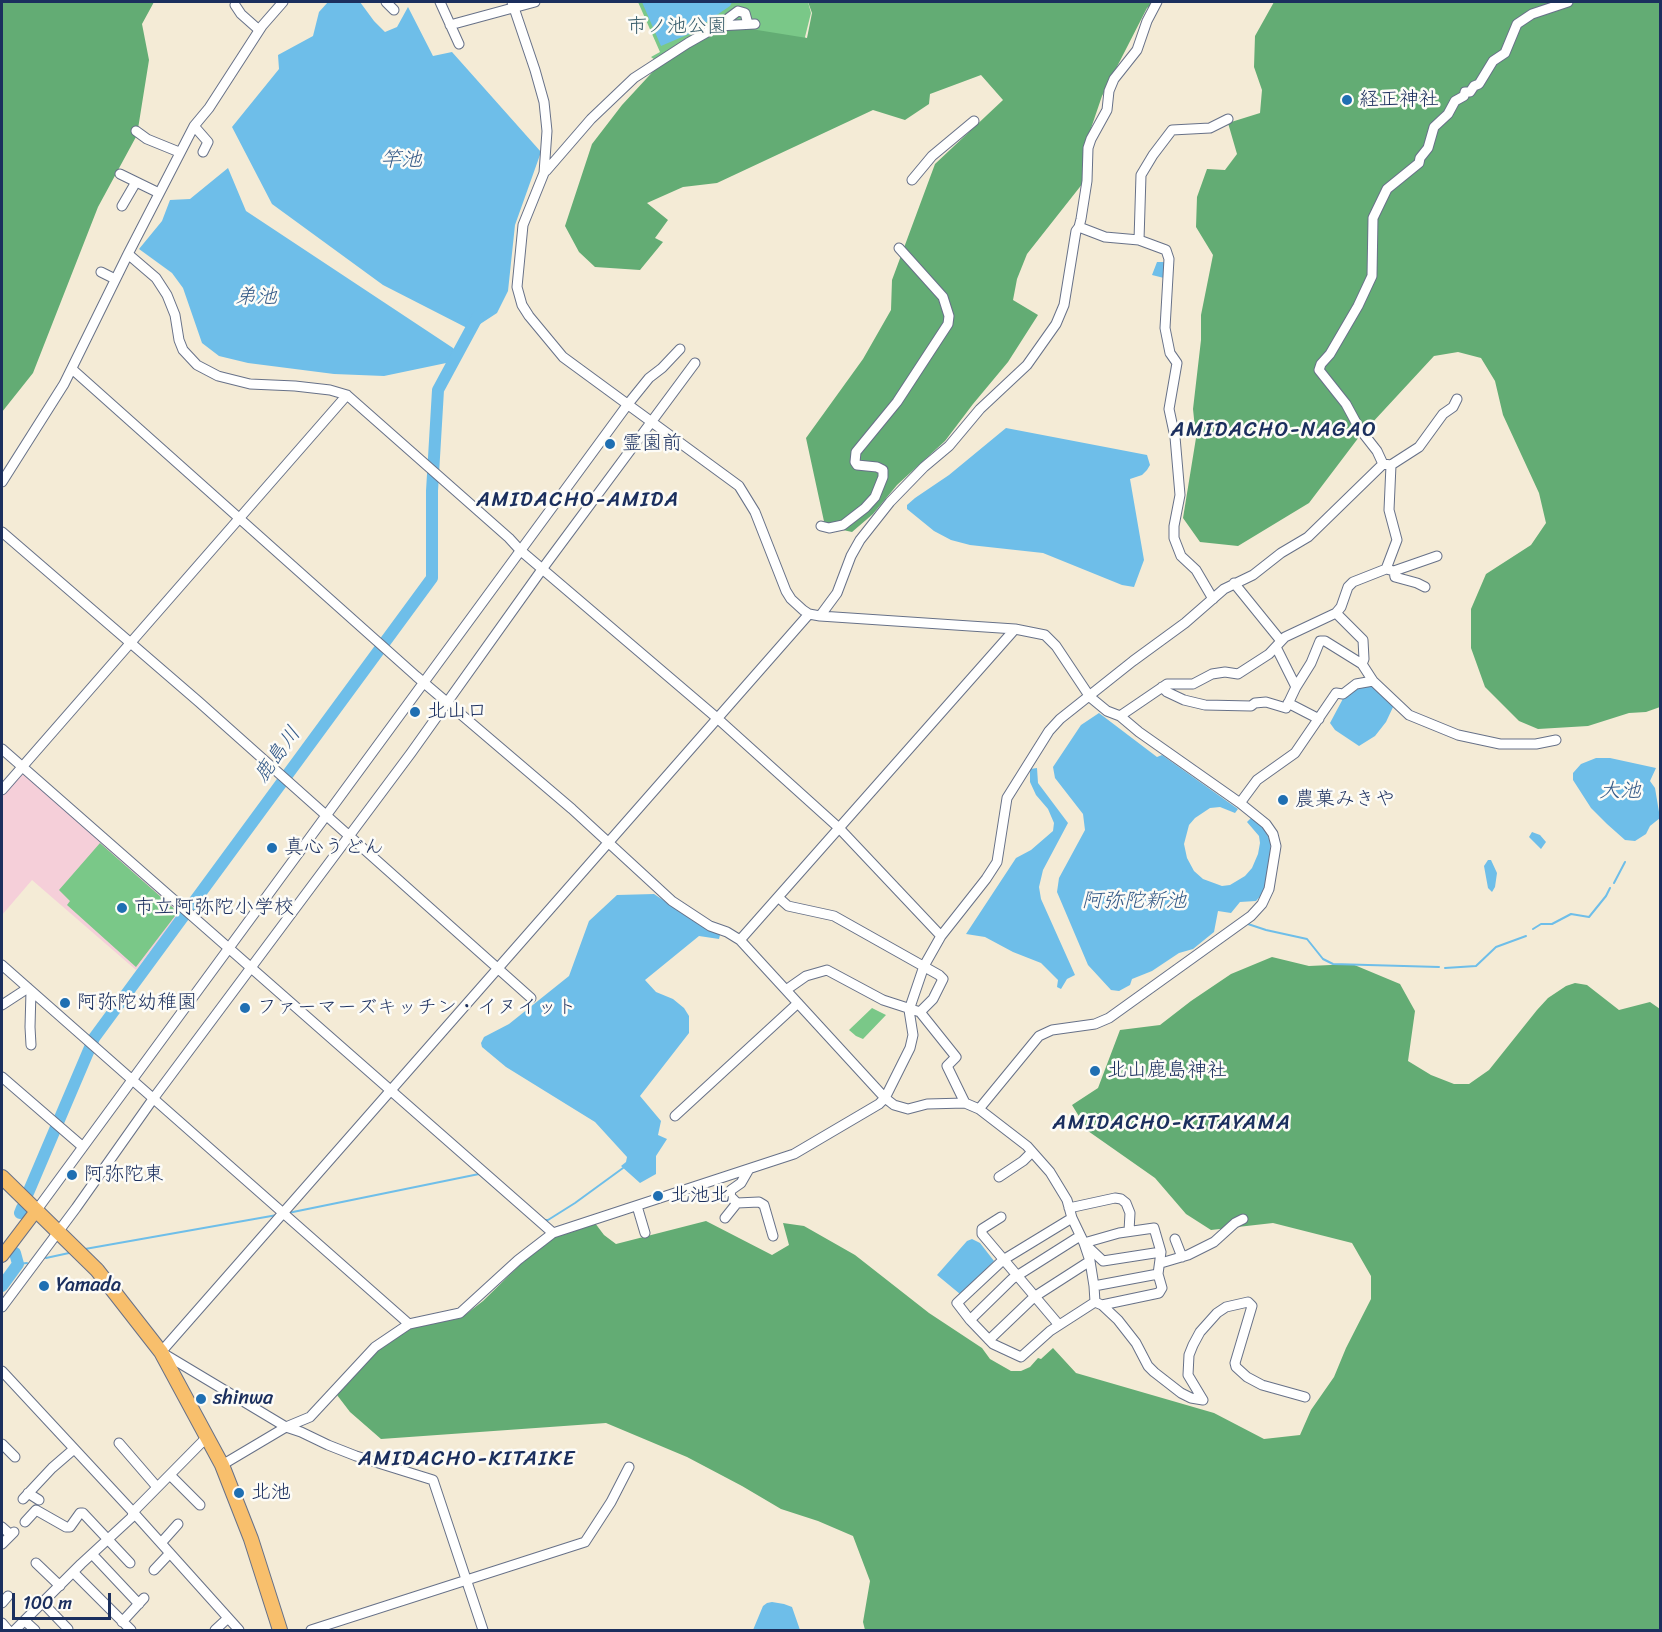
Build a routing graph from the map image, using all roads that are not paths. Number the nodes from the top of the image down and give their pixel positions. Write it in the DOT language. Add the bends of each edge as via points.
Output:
graph roads {
  1 [pos="283,2"];
  2 [pos="386,2"];
  3 [pos="440,2"];
  4 [pos="536,2"];
  5 [pos="1157,2"];
  6 [pos="1568,2"];
  7 [pos="513,4"];
  8 [pos="235,5"];
  9 [pos="393,10"];
  10 [pos="752,24"];
  11 [pos="450,25"];
  12 [pos="260,30"];
  13 [pos="459,44"];
  14 [pos="1228,119"];
  15 [pos="974,121"];
  16 [pos="194,126"];
  17 [pos="136,131"];
  18 [pos="203,152"];
  19 [pos="179,153"];
  20 [pos="544,173"];
  21 [pos="120,174"];
  22 [pos="912,180"];
  23 [pos="136,182"];
  24 [pos="159,193"];
  25 [pos="122,206"];
  26 [pos="1079,228"];
  27 [pos="1139,240"];
  28 [pos="899,248"];
  29 [pos="128,254"];
  30 [pos="101,272"];
  31 [pos="115,279"];
  32 [pos="680,348"];
  33 [pos="695,363"];
  34 [pos="72,369"];
  35 [pos="347,395"];
  36 [pos="1457,399"];
  37 [pos="628,404"];
  38 [pos="653,421"];
  39 [pos="1387,464"];
  40 [pos="2,482"];
  41 [pos="239,519"];
  42 [pos="821,526"];
  43 [pos="2,532"];
  44 [pos="520,550"];
  45 [pos="1437,556"];
  46 [pos="543,568"];
  47 [pos="1390,570"];
  48 [pos="1234,583"];
  49 [pos="1425,587"];
  50 [pos="1214,599"];
  51 [pos="1336,612"];
  52 [pos="808,614"];
  53 [pos="820,616"];
  54 [pos="1305,628"];
  55 [pos="1015,629"];
  56 [pos="1320,641"];
  57 [pos="130,644"];
  58 [pos="1278,644"];
  59 [pos="1362,664"];
  60 [pos="1373,681"];
  61 [pos="423,682"];
  62 [pos="1162,687"];
  63 [pos="1296,687"];
  64 [pos="1090,697"];
  65 [pos="446,702"];
  66 [pos="1288,703"];
  67 [pos="1120,716"];
  68 [pos="717,718"];
  69 [pos="1319,719"];
  70 [pos="1556,740"];
  71 [pos="2,749"];
  72 [pos="21,768"];
  73 [pos="2,790"];
  74 [pos="1240,803"];
  75 [pos="325,815"];
  76 [pos="839,828"];
  77 [pos="348,836"];
  78 [pos="609,842"];
  79 [pos="779,898"];
  80 [pos="941,936"];
  81 [pos="740,940"];
  82 [pos="228,948"];
  83 [pos="2,965"];
  84 [pos="924,966"];
  85 [pos="251,967"];
  86 [pos="498,968"];
  87 [pos="30,989"];
  88 [pos="786,990"];
  89 [pos="531,998"];
  90 [pos="798,1003"];
  91 [pos="2,1005"];
  92 [pos="909,1010"];
  93 [pos="920,1012"];
  94 [pos="31,1045"];
  95 [pos="2,1077"];
  96 [pos="132,1081"];
  97 [pos="390,1089"];
  98 [pos="885,1098"];
  99 [pos="153,1099"];
  100 [pos="965,1103"];
  101 [pos="979,1109"];
  102 [pos="675,1116"];
  103 [pos="83,1147"];
  104 [pos="1032,1152"];
  105 [pos="749,1169"];
  106 [pos="2,1177"];
  107 [pos="999,1177"];
  108 [pos="737,1203"];
  109 [pos="637,1206"];
  110 [pos="36,1211"];
  111 [pos="282,1213"];
  112 [pos="1070,1213"];
  113 [pos="1001,1217"];
  114 [pos="725,1218"];
  115 [pos="1243,1219"];
  116 [pos="58,1231"];
  117 [pos="1129,1231"];
  118 [pos="553,1233"];
  119 [pos="645,1233"];
  120 [pos="773,1236"];
  121 [pos="999,1237"];
  122 [pos="1082,1239"];
  123 [pos="1175,1239"];
  124 [pos="990,1244"];
  125 [pos="1161,1252"];
  126 [pos="2,1256"];
  127 [pos="1182,1257"];
  128 [pos="1003,1260"];
  129 [pos="1090,1262"];
  130 [pos="1161,1263"];
  131 [pos="1158,1274"];
  132 [pos="1016,1276"];
  133 [pos="1094,1286"];
  134 [pos="1034,1297"];
  135 [pos="1098,1303"];
  136 [pos="2,1307"];
  137 [pos="970,1320"];
  138 [pos="409,1324"];
  139 [pos="1059,1325"];
  140 [pos="989,1340"];
  141 [pos="161,1352"];
  142 [pos="2,1371"];
  143 [pos="1305,1397"];
  144 [pos="286,1427"];
  145 [pos="208,1436"];
  146 [pos="119,1443"];
  147 [pos="3,1449"];
  148 [pos="74,1449"];
  149 [pos="15,1457"];
  150 [pos="222,1465"];
  151 [pos="629,1467"];
  152 [pos="170,1475"];
  153 [pos="158,1487"];
  154 [pos="39,1500"];
  155 [pos="200,1505"];
  156 [pos="133,1512"];
  157 [pos="25,1522"];
  158 [pos="178,1524"];
  159 [pos="2,1527"];
  160 [pos="107,1539"];
  161 [pos="161,1543"];
  162 [pos="2,1544"];
  163 [pos="170,1553"];
  164 [pos="92,1554"];
  165 [pos="36,1563"];
  166 [pos="130,1563"];
  167 [pos="154,1569"];
  168 [pos="71,1574"];
  169 [pos="467,1581"];
  170 [pos="60,1586"];
  171 [pos="43,1603"];
  172 [pos="228,1618"];
  173 [pos="25,1621"];
  174 [pos="2,1623"];
  175 [pos="124,1626"];
  176 [pos="68,1629"];
  177 [pos="8,1630"];
  178 [pos="15,1630"];
  179 [pos="35,1630"];
  180 [pos="131,1630"];
  181 [pos="215,1630"];
  182 [pos="239,1630"];
  183 [pos="280,1630"];
  184 [pos="311,1630"];
  185 [pos="483,1630"];
  1 -- 12 [label="street"];
  2 -- 9 [label="street"];
  3 -- 11 [label="street"];
  4 -- 7 [label="street"];
  5 -- 26 [label="street" via="1137,50 1114,79 1107,110 1091,139"];
  6 -- 39 [label="street" via="1532,14 1518,24 1504,53 1493,61 1479,84 1455,101 1434,127 1419,163 1387,189 1373,218 1372,276 1319,370"];
  7 -- 11 [label="street"];
  7 -- 20 [label="street" via="544,102"];
  8 -- 12 [label="street"];
  10 -- 20 [label="street" via="718,26 634,78 591,119"];
  11 -- 13 [label="street"];
  12 -- 16 [label="street"];
  14 -- 27 [label="street" via="1210,128 1172,130 1153,155 1141,175"];
  15 -- 22 [label="street" via="932,156"];
  16 -- 18 [label="street" via="208,142"];
  16 -- 19 [label="street"];
  17 -- 19 [label="street"];
  19 -- 24 [label="street"];
  20 -- 37 [label="street" via="523,225 518,294 529,316 563,357"];
  21 -- 23 [label="street"];
  23 -- 24 [label="street"];
  23 -- 25 [label="street"];
  24 -- 29 [label="street"];
  26 -- 27 [label="street" via="1105,237"];
  26 -- 53 [label="street" via="1064,305 1051,333 1027,365 890,502 860,540 837,593"];
  27 -- 50 [label="street" via="1166,250 1169,259 1165,328 1170,353 1177,363 1169,409 1180,495 1174,538 1181,556 1196,570"];
  28 -- 42 [label="street" via="943,297 948,324 897,402 854,456 857,465 882,470 875,497 843,525"];
  29 -- 31 [label="street"];
  29 -- 35 [label="street" via="156,278 175,315 183,350 204,370 250,384 296,386"];
  30 -- 31 [label="street"];
  31 -- 34 [label="street"];
  32 -- 37 [label="street"];
  33 -- 38 [label="street"];
  34 -- 40 [label="street"];
  34 -- 41 [label="street"];
  35 -- 41 [label="street"];
  35 -- 44 [label="street"];
  36 -- 39 [label="street" via="1419,447"];
  37 -- 38 [label="street"];
  37 -- 44 [label="street"];
  38 -- 46 [label="street"];
  38 -- 52 [label="street" via="745,493 786,591"];
  39 -- 47 [label="street" via="1389,510 1397,540"];
  39 -- 48 [label="street" via="1308,537 1253,575"];
  41 -- 57 [label="street"];
  41 -- 61 [label="street"];
  43 -- 57 [label="street"];
  44 -- 46 [label="street"];
  44 -- 61 [label="street"];
  45 -- 47 [label="street"];
  46 -- 65 [label="street"];
  46 -- 68 [label="street"];
  47 -- 49 [label="street" via="1395,578"];
  47 -- 51 [label="street" via="1353,582"];
  48 -- 50 [label="street"];
  48 -- 58 [label="street"];
  50 -- 64 [label="street"];
  51 -- 54 [label="street"];
  51 -- 59 [label="street" via="1363,640"];
  52 -- 53 [label="street"];
  52 -- 68 [label="street"];
  53 -- 55 [label="street"];
  54 -- 56 [label="street"];
  54 -- 58 [label="street"];
  55 -- 64 [label="street" via="1051,640"];
  55 -- 76 [label="street"];
  56 -- 59 [label="street" via="1332,644"];
  56 -- 63 [label="street"];
  57 -- 72 [label="street"];
  57 -- 75 [label="street"];
  58 -- 62 [label="street" via="1238,674 1212,674 1193,684"];
  58 -- 63 [label="street"];
  59 -- 60 [label="street"];
  60 -- 69 [label="street" via="1356,684 1343,694 1336,693"];
  60 -- 70 [label="street" via="1409,715 1458,735 1516,746"];
  61 -- 65 [label="street"];
  61 -- 75 [label="street"];
  62 -- 66 [label="street" via="1184,700 1205,705 1251,706 1266,702 1286,708"];
  62 -- 67 [label="street"];
  63 -- 66 [label="street"];
  64 -- 67 [label="street"];
  64 -- 80 [label="street" via="1056,723 1023,770 1007,798 997,862"];
  65 -- 77 [label="street"];
  65 -- 78 [label="street"];
  66 -- 69 [label="street"];
  67 -- 74 [label="street"];
  68 -- 76 [label="street"];
  68 -- 78 [label="street"];
  69 -- 74 [label="street" via="1295,753 1257,780"];
  71 -- 72 [label="street"];
  72 -- 73 [label="street"];
  72 -- 82 [label="street"];
  74 -- 101 [label="street" via="1266,824 1276,846 1269,889 1262,904 1251,916 1109,1018 1039,1036"];
  75 -- 77 [label="street"];
  75 -- 82 [label="street"];
  76 -- 79 [label="street"];
  76 -- 80 [label="street"];
  77 -- 85 [label="street"];
  77 -- 86 [label="street"];
  78 -- 81 [label="street" via="672,901"];
  78 -- 86 [label="street"];
  79 -- 81 [label="street"];
  79 -- 84 [label="street" via="788,906 834,916"];
  80 -- 84 [label="street"];
  81 -- 88 [label="street"];
  82 -- 85 [label="street"];
  82 -- 96 [label="street"];
  83 -- 87 [label="street"];
  84 -- 92 [label="street"];
  84 -- 93 [label="street" via="943,979 930,1003"];
  85 -- 97 [label="street"];
  85 -- 99 [label="street"];
  86 -- 89 [label="street"];
  86 -- 97 [label="street"];
  87 -- 91 [label="street"];
  87 -- 94 [label="street"];
  87 -- 96 [label="street"];
  88 -- 90 [label="street"];
  88 -- 92 [label="street" via="806,976 827,970"];
  90 -- 98 [label="street"];
  90 -- 102 [label="street"];
  92 -- 93 [label="street"];
  92 -- 98 [label="street" via="913,1035 910,1048"];
  93 -- 100 [label="street" via="956,1057 947,1066"];
  95 -- 103 [label="street"];
  96 -- 99 [label="street"];
  96 -- 103 [label="street"];
  97 -- 111 [label="street"];
  97 -- 118 [label="street"];
  98 -- 100 [label="street" via="908,1109"];
  98 -- 105 [label="street" via="810,1146"];
  99 -- 111 [label="street"];
  99 -- 116 [label="street"];
  100 -- 101 [label="street"];
  101 -- 104 [label="street"];
  103 -- 110 [label="street"];
  104 -- 107 [label="street"];
  104 -- 112 [label="street" via="1061,1188"];
  105 -- 108 [label="street" via="741,1183 731,1190 730,1196"];
  105 -- 109 [label="street"];
  106 -- 110 [label="highway"];
  108 -- 114 [label="street"];
  108 -- 120 [label="street" via="764,1205"];
  109 -- 118 [label="street"];
  109 -- 119 [label="street"];
  110 -- 116 [label="highway"];
  110 -- 126 [label="main road"];
  111 -- 138 [label="street"];
  111 -- 141 [label="street"];
  112 -- 117 [label="street" via="1121,1199 1130,1213"];
  112 -- 122 [label="street"];
  112 -- 128 [label="street"];
  113 -- 124 [label="street" via="982,1229"];
  115 -- 127 [label="street" via="1214,1242"];
  116 -- 136 [label="street"];
  116 -- 141 [label="highway" via="98,1270"];
  117 -- 122 [label="street"];
  117 -- 125 [label="street" via="1154,1228"];
  118 -- 138 [label="street" via="460,1313"];
  121 -- 124 [label="street"];
  122 -- 125 [label="street" via="1103,1261"];
  122 -- 129 [label="street"];
  122 -- 132 [label="street"];
  123 -- 127 [label="street"];
  124 -- 128 [label="street"];
  125 -- 130 [label="street"];
  127 -- 130 [label="street"];
  128 -- 132 [label="street"];
  128 -- 137 [label="street" via="957,1303"];
  129 -- 133 [label="street"];
  129 -- 134 [label="street"];
  130 -- 131 [label="street"];
  131 -- 133 [label="street"];
  131 -- 135 [label="street" via="1162,1288 1159,1293"];
  132 -- 134 [label="street"];
  132 -- 137 [label="street"];
  133 -- 135 [label="street"];
  134 -- 139 [label="street"];
  134 -- 140 [label="street"];
  135 -- 139 [label="street"];
  135 -- 143 [label="street" via="1118,1320 1148,1366 1181,1393 1203,1400 1188,1375 1193,1345 1217,1313 1248,1302 1252,1306 1236,1367 1262,1385"];
  137 -- 140 [label="street"];
  138 -- 144 [label="street" via="375,1347 310,1417"];
  139 -- 140 [label="street" via="1022,1357"];
  141 -- 144 [label="street"];
  141 -- 145 [label="highway"];
  142 -- 148 [label="street"];
  144 -- 150 [label="street"];
  144 -- 169 [label="street" via="356,1456 433,1480"];
  145 -- 150 [label="highway"];
  145 -- 152 [label="street"];
  146 -- 153 [label="street"];
  147 -- 149 [label="street"];
  148 -- 154 [label="street" via="25,1496"];
  148 -- 156 [label="street"];
  150 -- 183 [label="highway"];
  151 -- 169 [label="street" via="585,1542"];
  152 -- 153 [label="street"];
  152 -- 155 [label="street" via="192,1492"];
  153 -- 156 [label="street"];
  156 -- 160 [label="street"];
  156 -- 161 [label="street"];
  157 -- 160 [label="street" via="36,1510 70,1527 83,1513"];
  158 -- 161 [label="street"];
  159 -- 162 [label="street" via="13,1534"];
  160 -- 164 [label="street"];
  160 -- 166 [label="street"];
  161 -- 163 [label="street"];
  163 -- 167 [label="street"];
  163 -- 172 [label="street"];
  164 -- 168 [label="street"];
  164 -- 175 [label="street" via="141,1601"];
  165 -- 170 [label="street"];
  168 -- 170 [label="street"];
  168 -- 175 [label="street"];
  169 -- 184 [label="street"];
  169 -- 185 [label="street"];
  170 -- 171 [label="street"];
  171 -- 173 [label="street"];
  171 -- 176 [label="street"];
  172 -- 181 [label="street"];
  172 -- 182 [label="street"];
  173 -- 178 [label="street"];
  173 -- 179 [label="street"];
  174 -- 177 [label="street"];
  175 -- 180 [label="street"];
}
